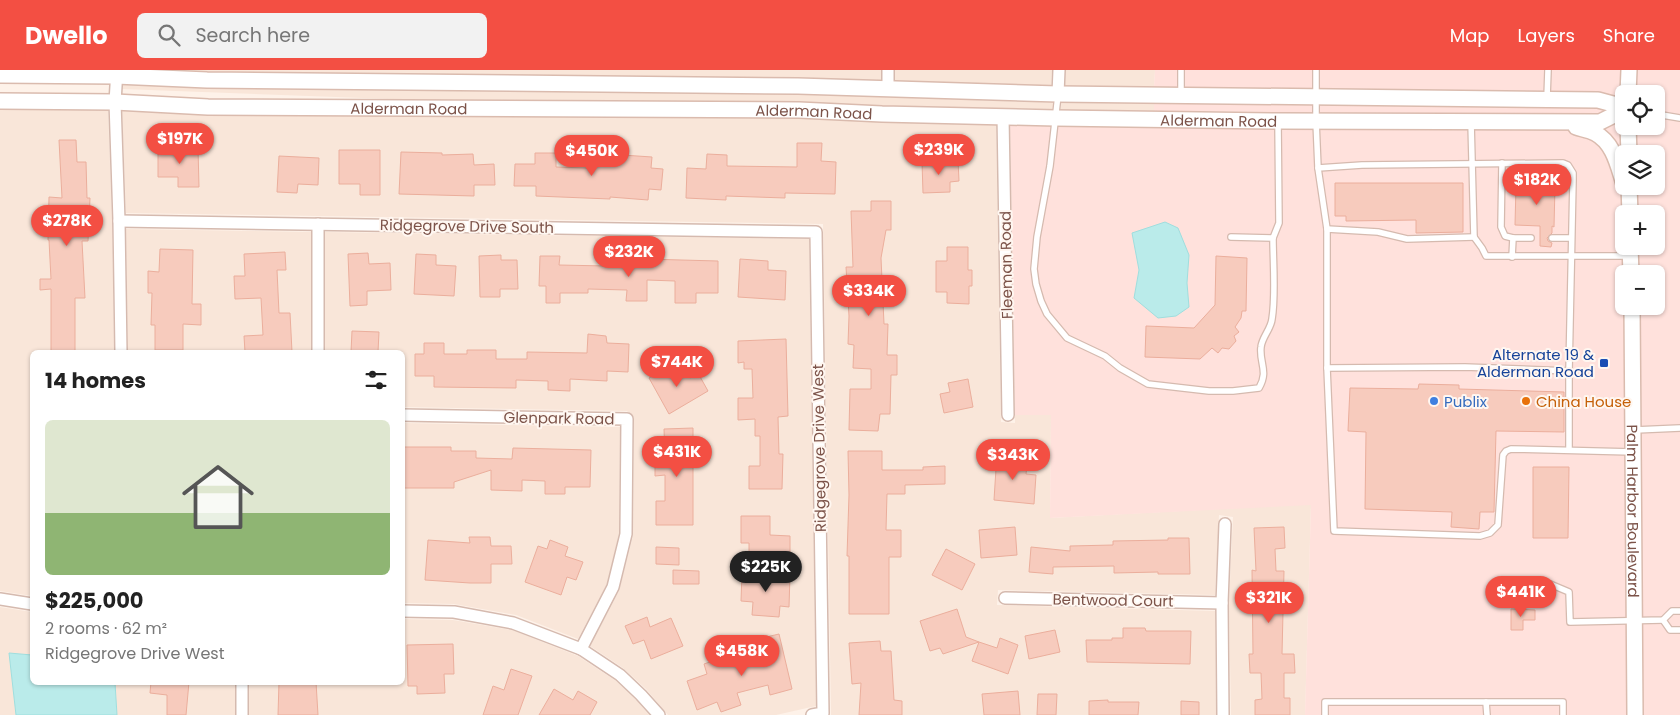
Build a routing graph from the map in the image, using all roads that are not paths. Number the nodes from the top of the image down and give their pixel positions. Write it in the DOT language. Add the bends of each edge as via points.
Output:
graph roads {
  1 [pos="888,70"];
  2 [pos="1059,70"];
  3 [pos="1181,70"];
  4 [pos="1316,70"];
  5 [pos="1548,70"];
  6 [pos="1629,70"];
  7 [pos="116,73"];
  8 [pos="0,75"];
  9 [pos="1628,85"];
  10 [pos="888,90"];
  11 [pos="1058,94"];
  12 [pos="1181,95"];
  13 [pos="1317,97"];
  14 [pos="0,100"];
  15 [pos="1546,100"];
  16 [pos="115,102"];
  17 [pos="1615,106"];
  18 [pos="1615,114"];
  19 [pos="1003,116"];
  20 [pos="1665,116"];
  21 [pos="1056,118"];
  22 [pos="1680,118"];
  23 [pos="1278,121"];
  24 [pos="1316,121"];
  25 [pos="1470,122"];
  26 [pos="1560,122"];
  27 [pos="1615,156"];
  28 [pos="1471,163"];
  29 [pos="1502,163"];
  30 [pos="1318,168"];
  31 [pos="119,220"];
  32 [pos="318,224"];
  33 [pos="1327,229"];
  34 [pos="816,232"];
  35 [pos="1231,237"];
  36 [pos="1474,237"];
  37 [pos="1273,238"];
  38 [pos="1512,238"];
  39 [pos="1531,238"];
  40 [pos="1552,238"];
  41 [pos="1571,238"];
  42 [pos="1615,252"];
  43 [pos="1570,256"];
  44 [pos="1512,257"];
  45 [pos="1632,315"];
  46 [pos="121,350"];
  47 [pos="318,350"];
  48 [pos="1327,368"];
  49 [pos="1569,371"];
  50 [pos="405,415"];
  51 [pos="1008,415"];
  52 [pos="1680,428"];
  53 [pos="1633,430"];
  54 [pos="1569,450"];
  55 [pos="1633,452"];
  56 [pos="1225,524"];
  57 [pos="1521,584"];
  58 [pos="1004,598"];
  59 [pos="0,599"];
  60 [pos="1222,603"];
  61 [pos="30,604"];
  62 [pos="405,611"];
  63 [pos="1680,611"];
  64 [pos="1634,620"];
  65 [pos="1663,620"];
  66 [pos="1680,630"];
  67 [pos="581,648"];
  68 [pos="242,685"];
  69 [pos="1486,702"];
  70 [pos="242,715"];
  71 [pos="659,715"];
  72 [pos="812,715"];
  73 [pos="1224,715"];
  74 [pos="1325,715"];
  75 [pos="1487,715"];
  76 [pos="1563,715"];
  77 [pos="1635,715"];
  1 -- 10 [label="street"];
  2 -- 11 [label="street"];
  3 -- 12 [label="lane"];
  4 -- 13 [label="lane"];
  5 -- 15 [label="lane"];
  6 -- 9 [label="main road"];
  7 -- 8 [label="main road, Alderman Road"];
  7 -- 10 [label="main road, Alderman Road" via="207,80 798,86"];
  7 -- 16 [label="street"];
  10 -- 11 [label="main road, Alderman Road"];
  11 -- 12 [label="main road, Alderman Road"];
  11 -- 21 [label="lane"];
  12 -- 13 [label="main road, Alderman Road"];
  13 -- 15 [label="main road, Alderman Road"];
  13 -- 24 [label="lane"];
  14 -- 16 [label="main road, Alderman Road"];
  15 -- 17 [label="main road, Alderman Road" via="1598,100"];
  16 -- 19 [label="main road, Alderman Road" via="208,107 799,110"];
  16 -- 31 [label="street"];
  18 -- 26 [label="main road, Alderman Road" via="1600,122"];
  19 -- 21 [label="main road, Alderman Road"];
  19 -- 51 [label="street, Fleeman Road"];
  20 -- 22 [label="lane"];
  21 -- 23 [label="main road, Alderman Road"];
  21 -- 37 [label="lane" via="1034,269 1041,301 1067,338 1105,356 1148,384 1233,391 1259,388 1264,380 1261,343 1272,321"];
  23 -- 24 [label="main road, Alderman Road"];
  23 -- 37 [label="lane" via="1279,223"];
  24 -- 25 [label="main road, Alderman Road"];
  24 -- 30 [label="lane"];
  25 -- 26 [label="main road, Alderman Road"];
  25 -- 28 [label="lane"];
  26 -- 27 [label="main road" via="1595,133"];
  28 -- 29 [label="lane"];
  28 -- 30 [label="lane"];
  28 -- 36 [label="lane"];
  29 -- 38 [label="lane" via="1501,227 1505,236"];
  29 -- 41 [label="lane" via="1568,165 1573,172"];
  30 -- 33 [label="lane"];
  31 -- 32 [label="street, Ridgegrove Drive South"];
  31 -- 46 [label="street"];
  32 -- 34 [label="street, Ridgegrove Drive South"];
  32 -- 47 [label="street"];
  33 -- 36 [label="lane" via="1378,232 1407,239"];
  33 -- 48 [label="lane"];
  34 -- 72 [label="street, Ridgegrove Drive West" via="823,713"];
  35 -- 37 [label="lane"];
  36 -- 44 [label="lane" via="1486,256"];
  38 -- 39 [label="lane"];
  38 -- 44 [label="lane"];
  40 -- 41 [label="lane"];
  41 -- 43 [label="lane"];
  42 -- 43 [label="lane"];
  43 -- 44 [label="lane"];
  43 -- 49 [label="lane"];
  45 -- 53 [label="main road, Palm Harbor Boulevard"];
  48 -- 49 [label="lane" via="1465,367"];
  48 -- 54 [label="lane" via="1334,532 1480,536 1490,533 1498,525 1506,450"];
  49 -- 54 [label="lane"];
  50 -- 67 [label="street, Glenpark Road" via="627,419 626,534 613,587"];
  52 -- 53 [label="lane"];
  53 -- 55 [label="main road, Palm Harbor Boulevard"];
  54 -- 55 [label="lane"];
  55 -- 64 [label="main road, Palm Harbor Boulevard"];
  56 -- 60 [label="street"];
  57 -- 64 [label="lane" via="1550,584 1569,592 1570,622"];
  58 -- 60 [label="street, Bentwood Court"];
  59 -- 61 [label="street"];
  60 -- 73 [label="street"];
  62 -- 67 [label="street" via="454,612 513,623"];
  63 -- 65 [label="lane" via="1672,611"];
  64 -- 65 [label="lane"];
  64 -- 77 [label="main road, Palm Harbor Boulevard"];
  65 -- 66 [label="lane" via="1670,630"];
  67 -- 71 [label="street" via="620,675"];
  68 -- 70 [label="street"];
  69 -- 74 [label="lane" via="1325,702"];
  69 -- 75 [label="lane"];
  69 -- 76 [label="lane" via="1563,702"];
}
